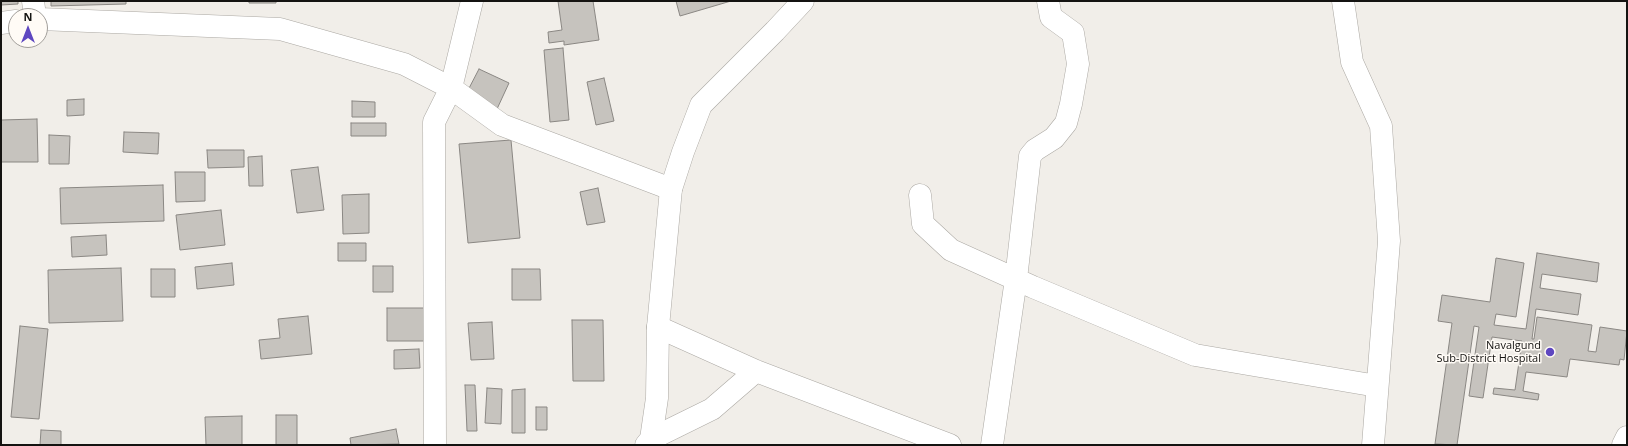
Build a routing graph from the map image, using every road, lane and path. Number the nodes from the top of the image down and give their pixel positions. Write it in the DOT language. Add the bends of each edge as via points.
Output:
graph roads {
  1 [pos="472,1"];
  2 [pos="803,1"];
  3 [pos="1048,1"];
  4 [pos="1343,1"];
  5 [pos="48,19"];
  6 [pos="451,88"];
  7 [pos="670,189"];
  8 [pos="920,195"];
  9 [pos="1016,279"];
  10 [pos="658,327"];
  11 [pos="756,371"];
  12 [pos="1377,386"];
  13 [pos="1627,437"];
  14 [pos="648,442"];
  15 [pos="435,445"];
  16 [pos="950,445"];
  17 [pos="992,445"];
  18 [pos="1373,445"];
  19 [pos="1623,445"];
  1 -- 6 [label="main road"];
  2 -- 7 [label="main road" via="701,105"];
  3 -- 9 [label="main road" via="1051,17 1073,34 1078,64 1072,104 1066,123 1054,138 1030,156"];
  4 -- 12 [label="main road" via="1352,62 1381,126 1389,241"];
  5 -- 6 [label="main road" via="280,29 404,64"];
  6 -- 7 [label="main road" via="502,125"];
  6 -- 15 [label="main road" via="434,122"];
  7 -- 10 [label="main road"];
  8 -- 9 [label="main road" via="923,224 951,250"];
  9 -- 12 [label="main road" via="1195,355"];
  9 -- 17 [label="main road"];
  10 -- 11 [label="main road"];
  10 -- 14 [label="main road" via="656,398"];
  11 -- 14 [label="main road" via="712,409"];
  11 -- 16 [label="main road"];
  12 -- 18 [label="main road"];
  13 -- 19 [label="main road"];
}
